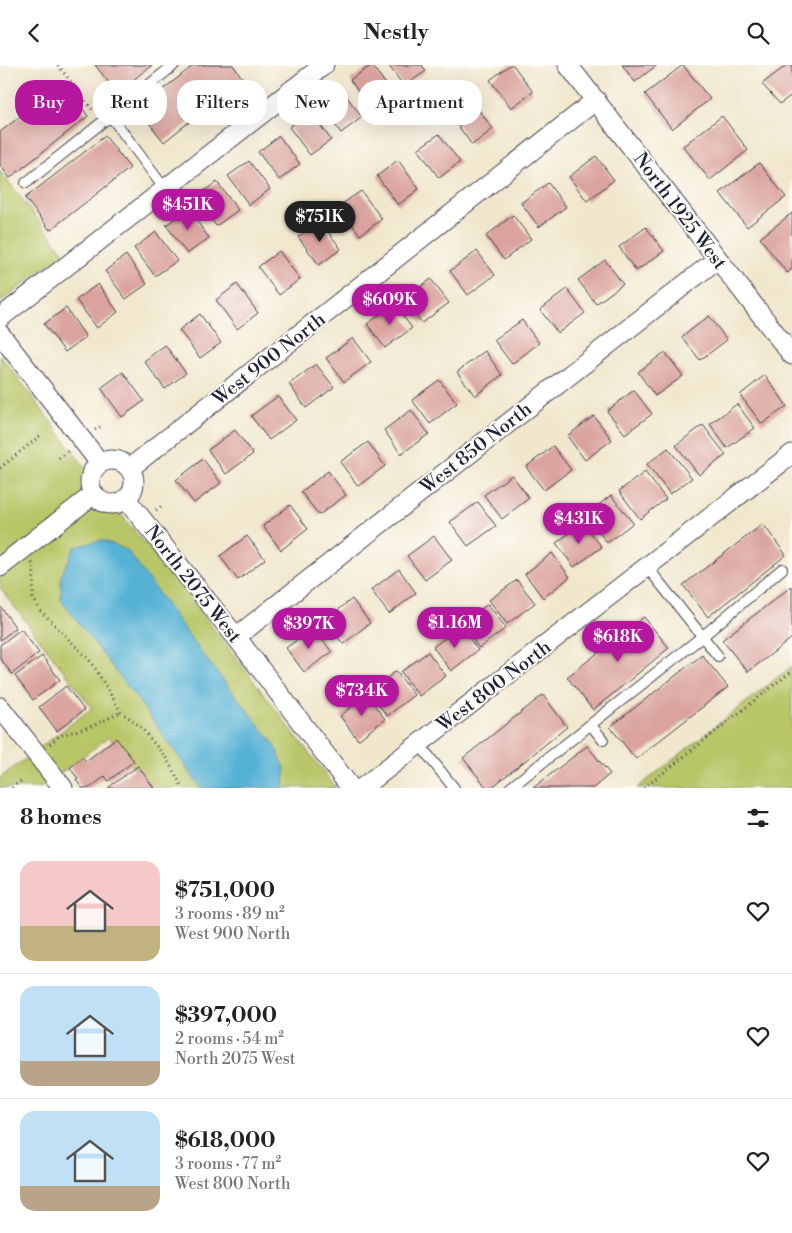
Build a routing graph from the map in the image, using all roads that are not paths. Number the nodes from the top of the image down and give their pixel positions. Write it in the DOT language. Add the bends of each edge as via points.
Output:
graph roads {
  1 [pos="174,65"];
  2 [pos="324,65"];
  3 [pos="568,65"];
  4 [pos="155,80"];
  5 [pos="596,100"];
  6 [pos="98,125"];
  7 [pos="117,125"];
  8 [pos="26,183"];
  9 [pos="164,188"];
  10 [pos="716,259"];
  11 [pos="0,318"];
  12 [pos="0,334"];
  13 [pos="792,355"];
  14 [pos="792,455"];
  15 [pos="100,463"];
  16 [pos="130,469"];
  17 [pos="94,494"];
  18 [pos="126,499"];
  19 [pos="0,567"];
  20 [pos="648,569"];
  21 [pos="782,569"];
  22 [pos="703,636"];
  23 [pos="236,637"];
  24 [pos="718,656"];
  25 [pos="0,707"];
  26 [pos="591,725"];
  27 [pos="603,741"];
  28 [pos="419,744"];
  29 [pos="63,788"];
  30 [pos="351,788"];
  31 [pos="362,788"];
  32 [pos="454,788"];
  33 [pos="510,788"];
  1 -- 4 [label="lane"];
  2 -- 9 [label="street"];
  3 -- 5 [label="street, North 1925 West"];
  5 -- 10 [label="street, North 1925 West"];
  5 -- 16 [label="street, West 900 North"];
  6 -- 8 [label="lane"];
  7 -- 9 [label="lane"];
  9 -- 11 [label="street"];
  10 -- 13 [label="street, North 1925 West"];
  10 -- 23 [label="street, West 850 North"];
  12 -- 15 [label="street"];
  14 -- 20 [label="street, West 800 North"];
  15 -- 16 [label="street" via="116,460"];
  15 -- 17 [label="street" via="91,478"];
  16 -- 18 [label="street" via="133,488"];
  17 -- 18 [label="street" via="110,503"];
  17 -- 19 [label="street"];
  18 -- 23 [label="street, North 2075 West"];
  20 -- 22 [label="lane"];
  20 -- 28 [label="street, West 800 North"];
  21 -- 22 [label="lane"];
  22 -- 24 [label="lane"];
  22 -- 26 [label="lane"];
  23 -- 30 [label="street, North 2075 West"];
  25 -- 29 [label="street"];
  26 -- 27 [label="lane"];
  26 -- 33 [label="lane"];
  28 -- 31 [label="street, West 800 North"];
  28 -- 32 [label="lane"];
}
